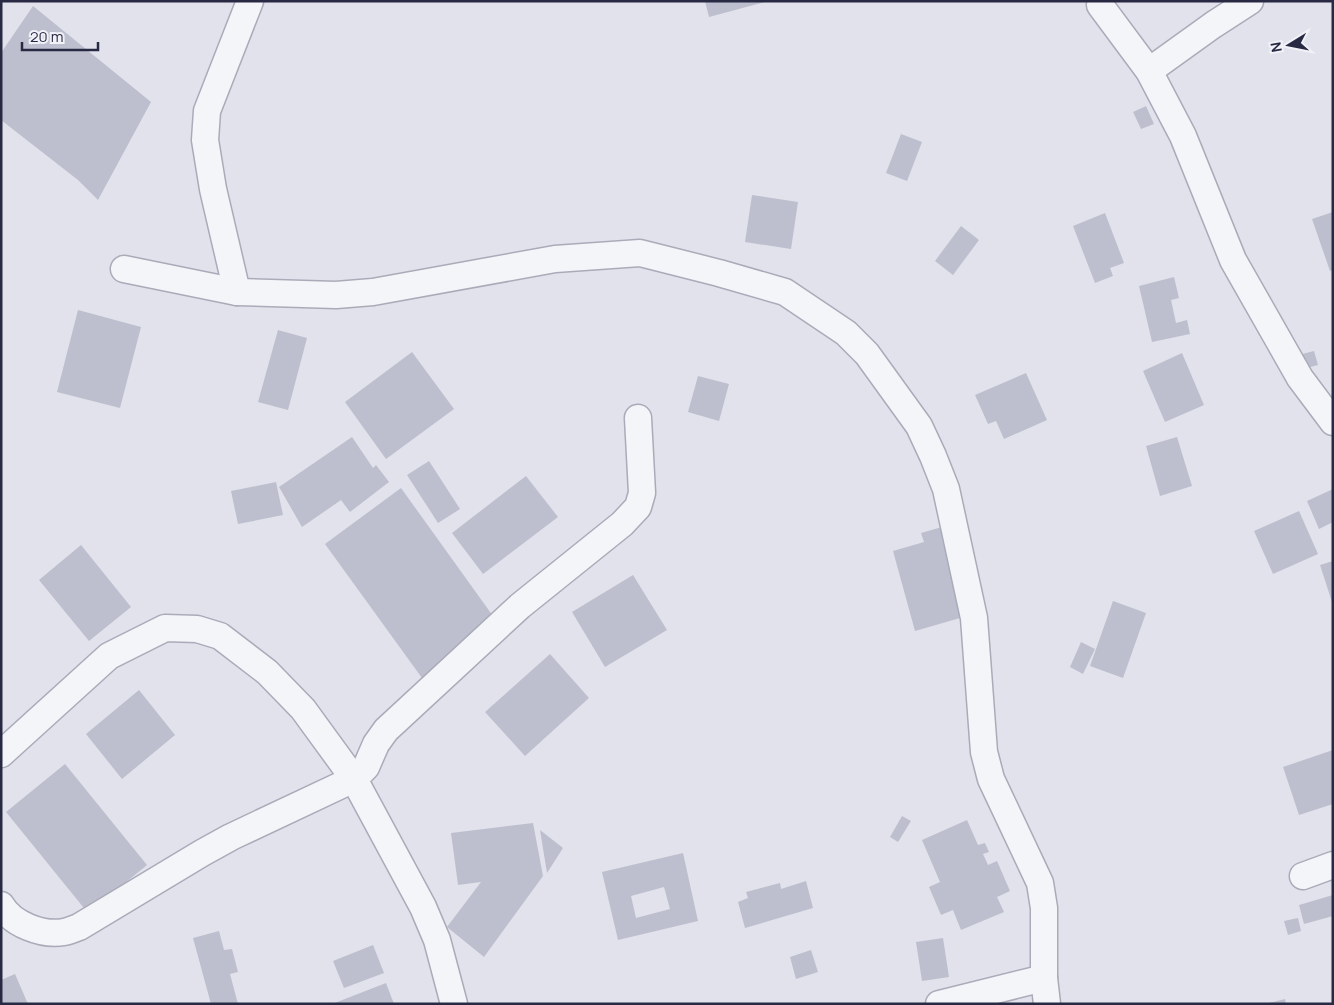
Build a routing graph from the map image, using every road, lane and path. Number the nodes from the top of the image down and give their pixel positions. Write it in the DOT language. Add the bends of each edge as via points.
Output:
graph roads {
  1 [pos="250,1"];
  2 [pos="1250,1"];
  3 [pos="1100,5"];
  4 [pos="1149,71"];
  5 [pos="124,268"];
  6 [pos="237,292"];
  7 [pos="638,418"];
  8 [pos="1333,422"];
  9 [pos="1,754"];
  10 [pos="354,779"];
  11 [pos="1333,865"];
  12 [pos="1303,876"];
  13 [pos="1,905"];
  14 [pos="1046,991"];
  15 [pos="454,1004"];
  16 [pos="939,1004"];
  1 -- 6 [label="street" via="207,111 205,140"];
  2 -- 4 [label="street"];
  3 -- 4 [label="street"];
  4 -- 8 [label="street" via="1183,136 1233,260 1300,378"];
  5 -- 6 [label="street"];
  6 -- 14 [label="street" via="336,295 373,292 555,259 640,253 785,292 846,333 867,354 919,426 946,489 974,618 984,752 991,779 1040,883 1044,908"];
  7 -- 10 [label="street" via="642,492 638,508 520,606 386,730 366,767"];
  9 -- 10 [label="street" via="109,656 165,628 197,629 220,636 267,672 303,709"];
  10 -- 13 [label="street" via="216,845 79,927 64,932 33,928 12,919"];
  10 -- 15 [label="street" via="424,907 437,940"];
  11 -- 12 [label="street"];
  14 -- 16 [label="street"];
}
